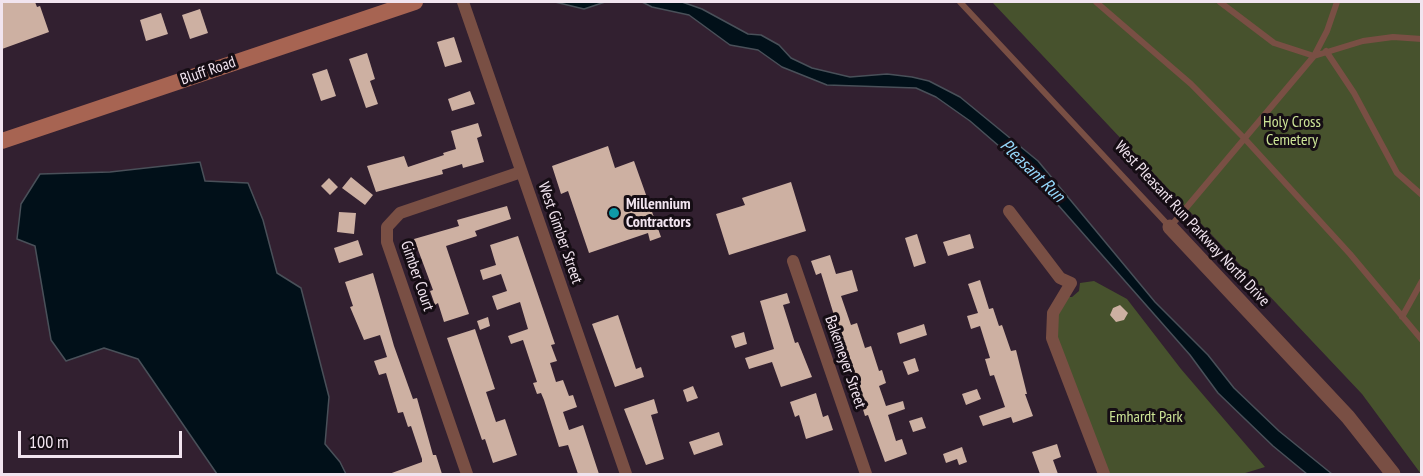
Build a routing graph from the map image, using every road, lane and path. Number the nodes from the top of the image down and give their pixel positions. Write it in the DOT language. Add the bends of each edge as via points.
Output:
graph roads {
  1 [pos="415,2"];
  2 [pos="463,2"];
  3 [pos="960,2"];
  4 [pos="1096,2"];
  5 [pos="1220,2"];
  6 [pos="1338,2"];
  7 [pos="1422,39"];
  8 [pos="1326,51"];
  9 [pos="1314,56"];
  10 [pos="1245,140"];
  11 [pos="2,141"];
  12 [pos="521,172"];
  13 [pos="1422,195"];
  14 [pos="1009,211"];
  15 [pos="1170,228"];
  16 [pos="793,261"];
  17 [pos="1422,281"];
  18 [pos="1402,317"];
  19 [pos="1422,339"];
  20 [pos="467,474"];
  21 [pos="626,474"];
  22 [pos="866,474"];
  23 [pos="1104,474"];
  24 [pos="1393,474"];
  1 -- 11 [label="main road, Bluff Road"];
  2 -- 12 [label="street, West Gimber Street"];
  3 -- 15 [label="lane, West Pleasant Run Parkway North Drive"];
  4 -- 10 [label="lane" via="1191,84"];
  5 -- 9 [label="lane" via="1274,43"];
  6 -- 9 [label="lane"];
  7 -- 8 [label="lane" via="1393,37"];
  8 -- 9 [label="lane"];
  8 -- 13 [label="lane" via="1354,93 1397,173"];
  9 -- 10 [label="lane"];
  10 -- 15 [label="lane"];
  10 -- 18 [label="lane"];
  12 -- 20 [label="street, Gimber Court" via="400,213 387,227 387,242"];
  12 -- 21 [label="street, West Gimber Street"];
  14 -- 23 [label="street" via="1060,278 1071,283 1053,313 1053,338"];
  15 -- 24 [label="street, West Pleasant Run Parkway North Drive" via="1348,417"];
  16 -- 22 [label="street, Bakemeyer Street"];
  17 -- 18 [label="lane"];
  18 -- 19 [label="lane"];
}
